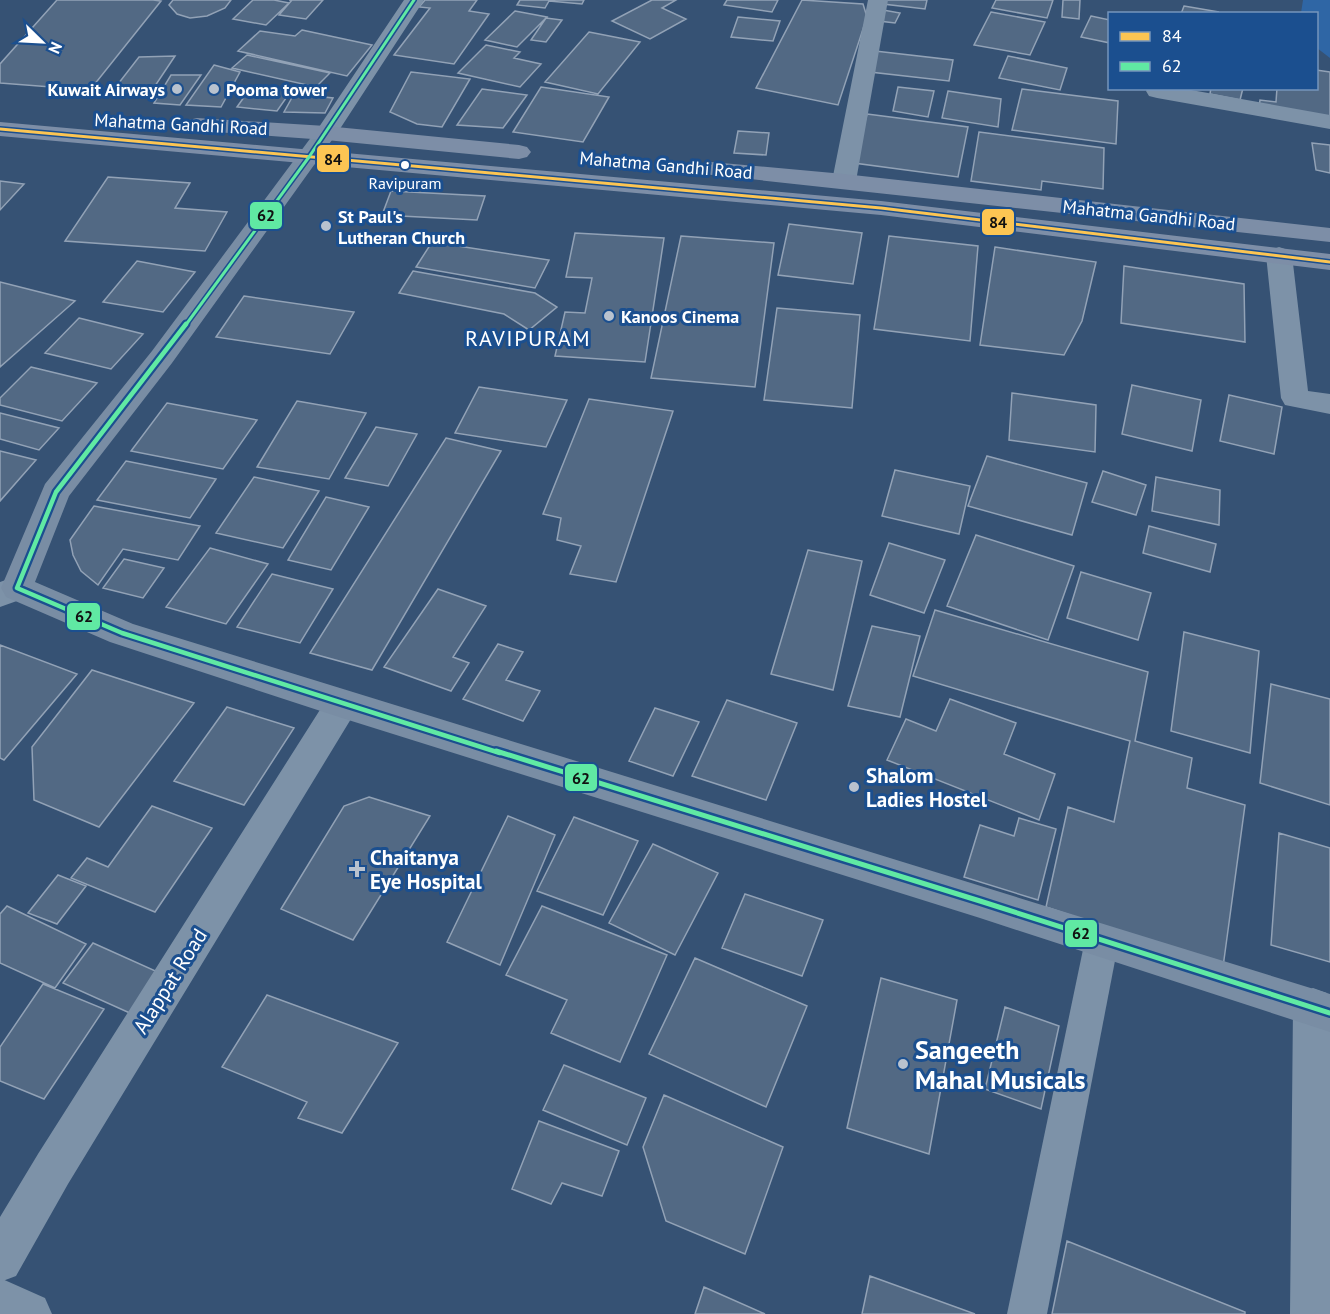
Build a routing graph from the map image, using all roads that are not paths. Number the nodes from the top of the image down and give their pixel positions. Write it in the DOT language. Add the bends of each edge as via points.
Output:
graph roads {
  1 [pos="414,0"];
  2 [pos="878,0"];
  3 [pos="1157,91"];
  4 [pos="0,111"];
  5 [pos="1330,122"];
  6 [pos="0,129"];
  7 [pos="317,145"];
  8 [pos="537,154"];
  9 [pos="690,168"];
  10 [pos="844,181"];
  11 [pos="1330,235"];
  12 [pos="1279,255"];
  13 [pos="1330,262"];
  14 [pos="1330,404"];
  15 [pos="8,591"];
  16 [pos="342,704"];
  17 [pos="1102,940"];
  18 [pos="1321,1010"];
  19 [pos="0,1260"];
  20 [pos="0,1301"];
  21 [pos="29,1314"];
  22 [pos="1027,1314"];
  23 [pos="1313,1314"];
  1 -- 7 [label="street"];
  2 -- 10 [label="street"];
  3 -- 5 [label="street"];
  4 -- 7 [label="main road, Mahatma Gandhi Road"];
  6 -- 7 [label="main road, Mahatma Gandhi Road"];
  7 -- 8 [label="main road, Mahatma Gandhi Road"];
  7 -- 12 [label="main road, Mahatma Gandhi Road"];
  7 -- 15 [label="main road" via="162,357 56,492"];
  9 -- 10 [label="main road, Mahatma Gandhi Road"];
  10 -- 11 [label="main road, Mahatma Gandhi Road"];
  12 -- 13 [label="main road, Mahatma Gandhi Road"];
  12 -- 14 [label="street" via="1295,398"];
  15 -- 16 [label="main road" via="122,633"];
  16 -- 17 [label="main road"];
  16 -- 19 [label="street, Alappat Road"];
  17 -- 18 [label="main road"];
  17 -- 22 [label="lane"];
  18 -- 23 [label="street"];
  20 -- 21 [label="street"];
}
